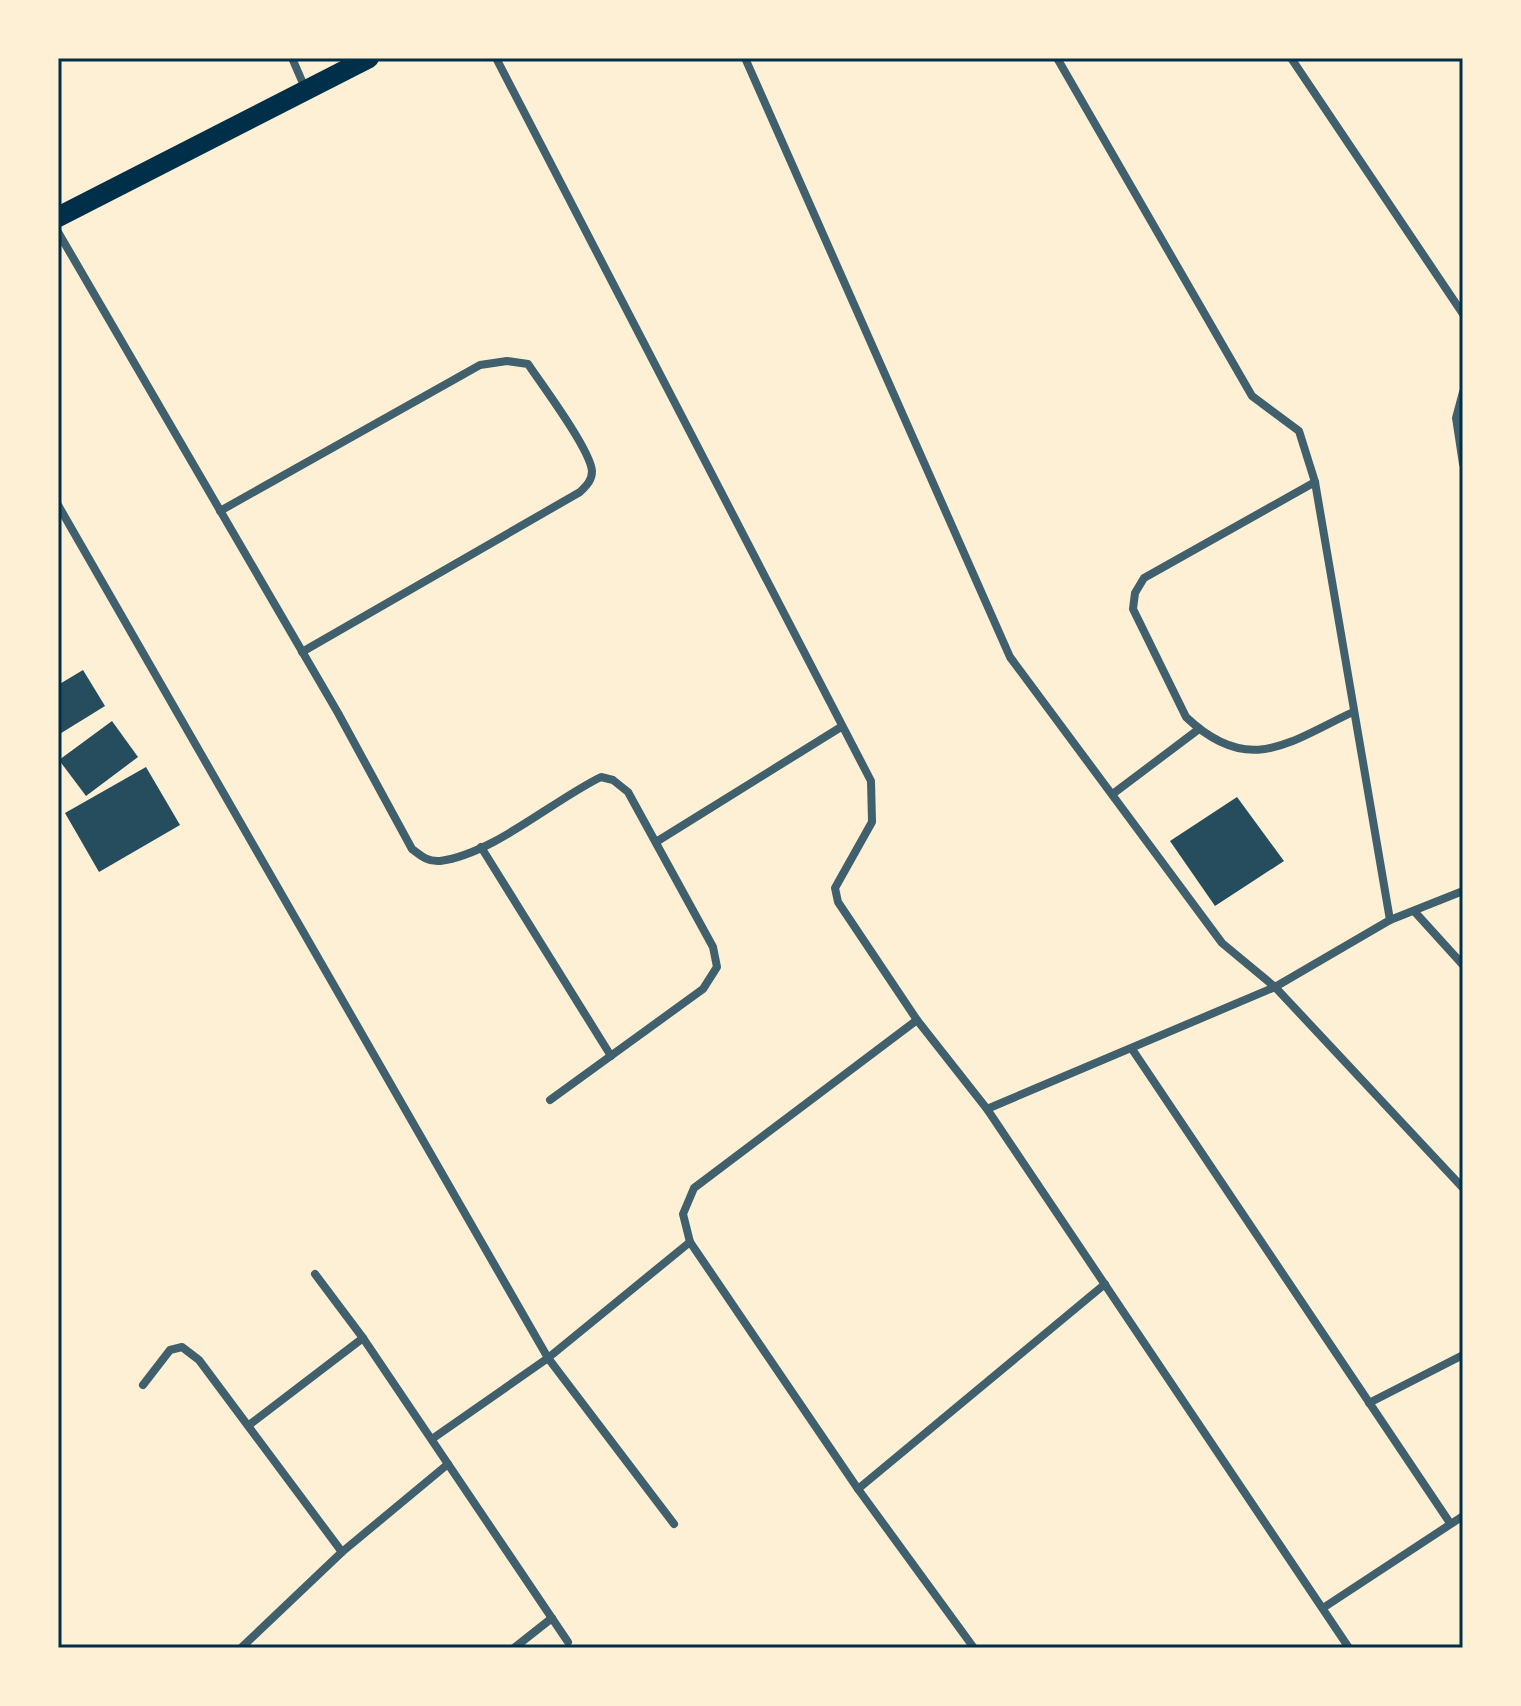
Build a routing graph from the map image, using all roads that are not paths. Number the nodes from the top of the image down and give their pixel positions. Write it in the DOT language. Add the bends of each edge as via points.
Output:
graph roads {
  1 [pos="292,58"];
  2 [pos="369,58"];
  3 [pos="496,58"];
  4 [pos="745,58"];
  5 [pos="1057,58"];
  6 [pos="1291,58"];
  7 [pos="305,88"];
  8 [pos="58,217"];
  9 [pos="58,232"];
  10 [pos="1463,314"];
  11 [pos="1463,392"];
  12 [pos="1463,464"];
  13 [pos="1315,482"];
  14 [pos="58,505"];
  15 [pos="220,511"];
  16 [pos="302,652"];
  17 [pos="1353,712"];
  18 [pos="841,727"];
  19 [pos="1199,729"];
  20 [pos="1114,793"];
  21 [pos="656,842"];
  22 [pos="481,847"];
  23 [pos="1463,891"];
  24 [pos="1414,911"];
  25 [pos="1390,920"];
  26 [pos="1463,965"];
  27 [pos="1275,987"];
  28 [pos="917,1020"];
  29 [pos="1132,1049"];
  30 [pos="611,1056"];
  31 [pos="550,1100"];
  32 [pos="987,1109"];
  33 [pos="1463,1188"];
  34 [pos="690,1242"];
  35 [pos="315,1274"];
  36 [pos="1105,1284"];
  37 [pos="363,1338"];
  38 [pos="1463,1355"];
  39 [pos="548,1358"];
  40 [pos="143,1385"];
  41 [pos="1369,1403"];
  42 [pos="249,1425"];
  43 [pos="432,1439"];
  44 [pos="448,1464"];
  45 [pos="858,1489"];
  46 [pos="1463,1516"];
  47 [pos="1450,1523"];
  48 [pos="674,1524"];
  49 [pos="342,1552"];
  50 [pos="1323,1608"];
  51 [pos="552,1618"];
  52 [pos="568,1642"];
  53 [pos="241,1648"];
  54 [pos="514,1648"];
  55 [pos="974,1648"];
  56 [pos="1349,1648"];
  1 -- 7 [label="street"];
  2 -- 7 [label="main road"];
  3 -- 18 [label="street"];
  4 -- 20 [label="street" via="1010,657"];
  5 -- 13 [label="street" via="1252,396 1299,431"];
  6 -- 10 [label="street"];
  7 -- 8 [label="main road"];
  9 -- 15 [label="street"];
  11 -- 12 [label="street" via="1456,418"];
  13 -- 17 [label="street"];
  13 -- 19 [label="street" via="1144,578 1135,593 1133,609 1186,717"];
  14 -- 39 [label="street"];
  15 -- 16 [label="street"];
  15 -- 16 [label="street" via="480,365 528,364 584,450 592,470 580,492"];
  16 -- 22 [label="street" via="412,849 424,859 440,861"];
  17 -- 19 [label="street" via="1269,752 1246,751"];
  17 -- 25 [label="street"];
  18 -- 21 [label="street"];
  18 -- 28 [label="street" via="871,781 872,822 835,888 838,902"];
  19 -- 20 [label="street"];
  20 -- 27 [label="street" via="1222,943"];
  21 -- 22 [label="street" via="628,792 601,777"];
  21 -- 30 [label="street" via="713,947 717,967 703,989"];
  22 -- 30 [label="street"];
  23 -- 24 [label="street"];
  24 -- 25 [label="street"];
  24 -- 26 [label="street"];
  25 -- 27 [label="street"];
  27 -- 29 [label="street"];
  27 -- 33 [label="street"];
  28 -- 32 [label="street"];
  28 -- 34 [label="street" via="694,1188 683,1214"];
  29 -- 32 [label="street"];
  29 -- 41 [label="street"];
  30 -- 31 [label="street"];
  32 -- 36 [label="street"];
  34 -- 39 [label="street"];
  34 -- 45 [label="street"];
  35 -- 37 [label="street"];
  36 -- 45 [label="street"];
  36 -- 50 [label="street"];
  37 -- 42 [label="street"];
  37 -- 43 [label="street"];
  38 -- 41 [label="street"];
  39 -- 43 [label="street"];
  39 -- 48 [label="street"];
  40 -- 42 [label="street" via="170,1350 182,1347 199,1360"];
  41 -- 47 [label="street"];
  42 -- 49 [label="street"];
  43 -- 44 [label="street"];
  44 -- 49 [label="street"];
  44 -- 51 [label="street"];
  45 -- 55 [label="street"];
  46 -- 47 [label="street"];
  47 -- 50 [label="street"];
  49 -- 53 [label="street"];
  50 -- 56 [label="street"];
  51 -- 52 [label="street"];
  51 -- 54 [label="street"];
}
